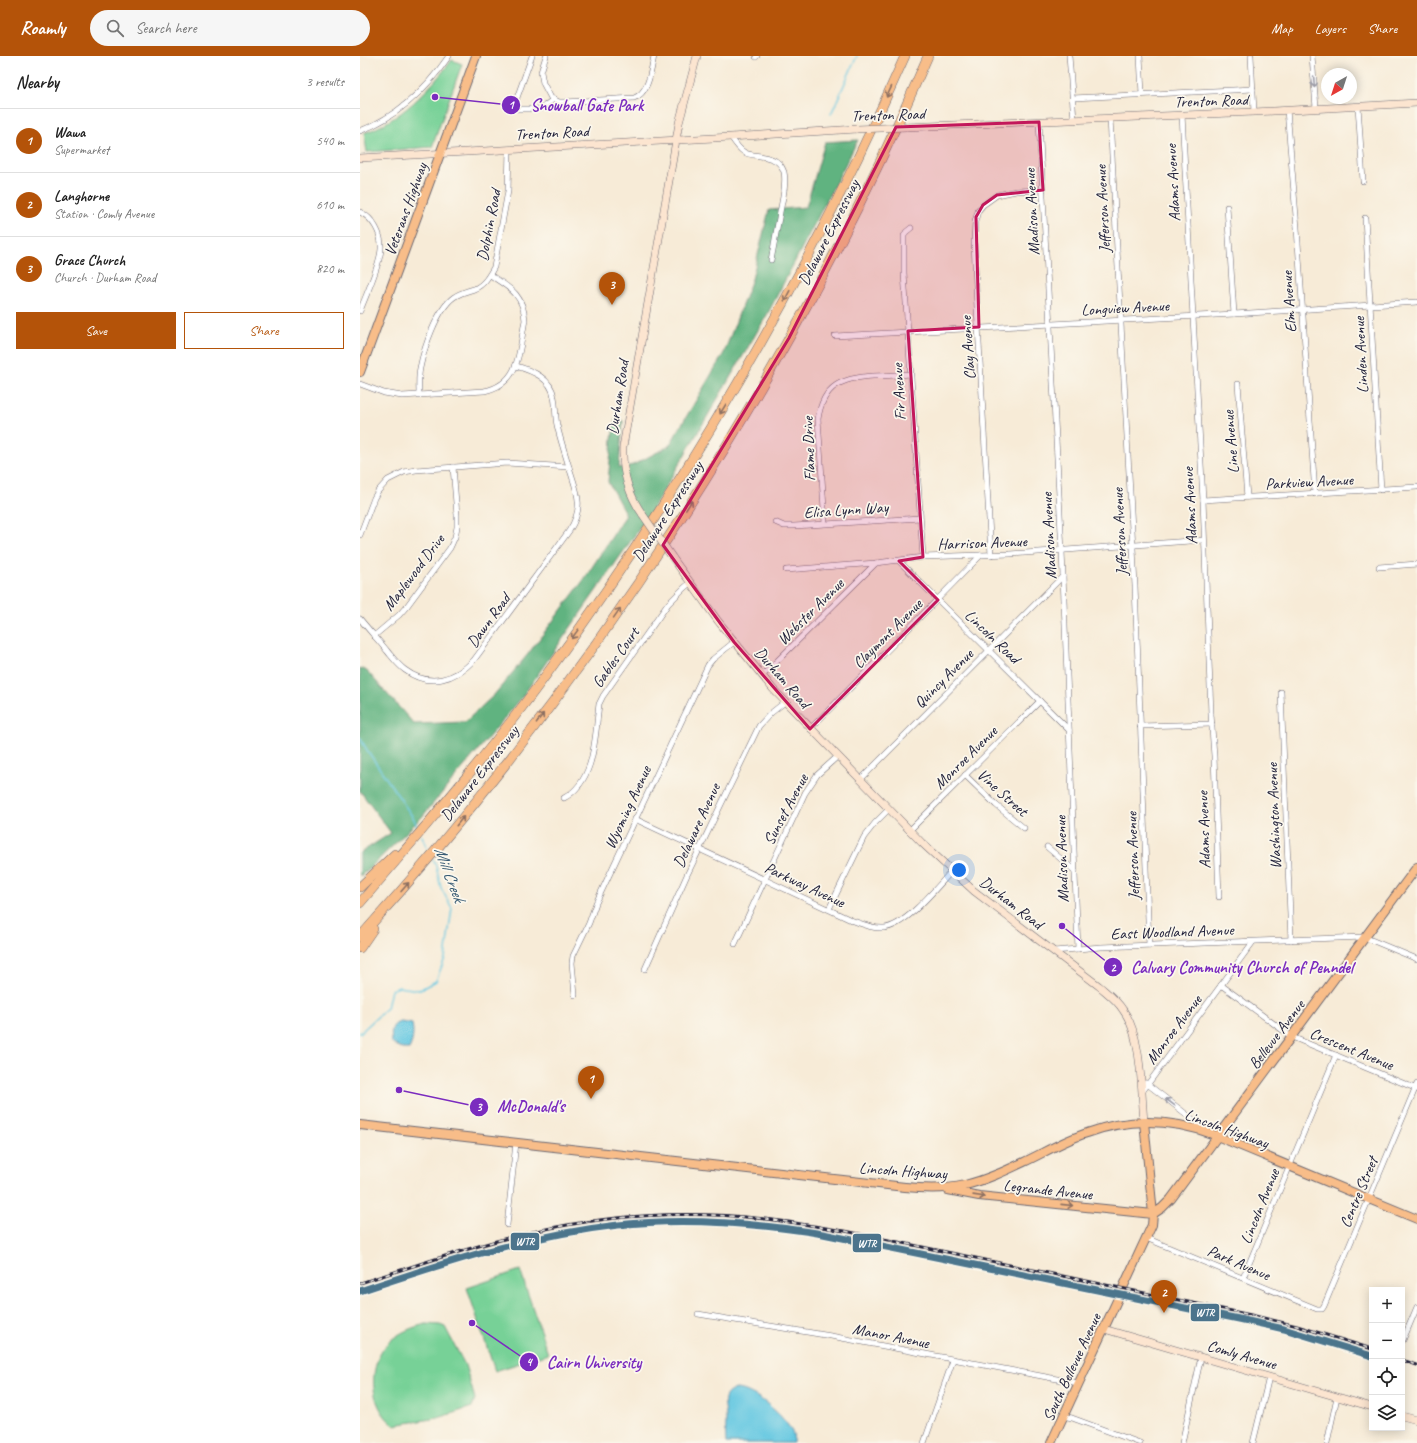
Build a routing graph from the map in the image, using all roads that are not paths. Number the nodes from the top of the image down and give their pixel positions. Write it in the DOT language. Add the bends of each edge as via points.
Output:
graph roads {
  1 [pos="449,56"];
  2 [pos="476,56"];
  3 [pos="532,56"];
  4 [pos="546,56"];
  5 [pos="654,56"];
  6 [pos="697,56"];
  7 [pos="905,56"];
  8 [pos="928,56"];
  9 [pos="1069,56"];
  10 [pos="1140,56"];
  11 [pos="1251,56"];
  12 [pos="1312,56"];
  13 [pos="1253,89"];
  14 [pos="1142,94"];
  15 [pos="1073,98"];
  16 [pos="554,99"];
  17 [pos="1417,103"];
  18 [pos="1358,106"];
  19 [pos="1316,108"];
  20 [pos="1287,110"];
  21 [pos="1254,112"];
  22 [pos="1182,115"];
  23 [pos="1110,118"];
  24 [pos="1074,119"];
  25 [pos="1039,122"];
  26 [pos="360,131"];
  27 [pos="731,137"];
  28 [pos="676,140"];
  29 [pos="509,149"];
  30 [pos="440,153"];
  31 [pos="360,158"];
  32 [pos="1363,181"];
  33 [pos="1043,190"];
  34 [pos="1227,207"];
  35 [pos="360,212"];
  36 [pos="1365,218"];
  37 [pos="911,228"];
  38 [pos="771,260"];
  39 [pos="490,275"];
  40 [pos="1417,302"];
  41 [pos="1370,305"];
  42 [pos="1302,310"];
  43 [pos="360,311"];
  44 [pos="1234,314"];
  45 [pos="1192,316"];
  46 [pos="1120,320"];
  47 [pos="1050,323"];
  48 [pos="979,327"];
  49 [pos="908,331"];
  50 [pos="835,336"];
  51 [pos="516,366"];
  52 [pos="360,372"];
  53 [pos="910,374"];
  54 [pos="360,384"];
  55 [pos="1238,384"];
  56 [pos="418,396"];
  57 [pos="453,467"];
  58 [pos="569,467"];
  59 [pos="1417,487"];
  60 [pos="1381,490"];
  61 [pos="1315,494"];
  62 [pos="1247,498"];
  63 [pos="1202,500"];
  64 [pos="920,518"];
  65 [pos="775,522"];
  66 [pos="825,523"];
  67 [pos="360,535"];
  68 [pos="1204,540"];
  69 [pos="1133,544"];
  70 [pos="1062,551"];
  71 [pos="981,555"];
  72 [pos="991,555"];
  73 [pos="923,557"];
  74 [pos="899,560"];
  75 [pos="876,563"];
  76 [pos="1417,564"];
  77 [pos="1379,567"];
  78 [pos="786,570"];
  79 [pos="1063,576"];
  80 [pos="690,583"];
  81 [pos="938,600"];
  82 [pos="360,619"];
  83 [pos="374,636"];
  84 [pos="734,642"];
  85 [pos="989,651"];
  86 [pos="762,676"];
  87 [pos="1281,692"];
  88 [pos="1040,701"];
  89 [pos="785,702"];
  90 [pos="1212,724"];
  91 [pos="1140,726"];
  92 [pos="810,729"];
  93 [pos="1069,730"];
  94 [pos="837,757"];
  95 [pos="965,775"];
  96 [pos="860,780"];
  97 [pos="564,798"];
  98 [pos="888,810"];
  99 [pos="635,819"];
  100 [pos="1024,828"];
  101 [pos="910,831"];
  102 [pos="413,839"];
  103 [pos="1047,847"];
  104 [pos="700,849"];
  105 [pos="1417,868"];
  106 [pos="1075,871"];
  107 [pos="951,872"];
  108 [pos="764,879"];
  109 [pos="360,887"];
  110 [pos="1219,897"];
  111 [pos="394,899"];
  112 [pos="360,903"];
  113 [pos="829,909"];
  114 [pos="360,937"];
  115 [pos="1364,937"];
  116 [pos="1291,940"];
  117 [pos="1253,942"];
  118 [pos="735,944"];
  119 [pos="1149,946"];
  120 [pos="360,948"];
  121 [pos="1078,949"];
  122 [pos="1054,952"];
  123 [pos="1417,959"];
  124 [pos="645,969"];
  125 [pos="1221,985"];
  126 [pos="575,996"];
  127 [pos="1292,1037"];
  128 [pos="1336,1055"];
  129 [pos="1140,1079"];
  130 [pos="1147,1085"];
  131 [pos="1416,1087"];
  132 [pos="1141,1092"];
  133 [pos="1144,1122"];
  134 [pos="360,1125"];
  135 [pos="1215,1135"];
  136 [pos="516,1143"];
  137 [pos="1289,1166"];
  138 [pos="941,1189"];
  139 [pos="1369,1199"];
  140 [pos="1153,1214"];
  141 [pos="1417,1219"];
  142 [pos="507,1225"];
  143 [pos="1146,1238"];
  144 [pos="1243,1278"];
  145 [pos="1417,1307"];
  146 [pos="1322,1309"];
  147 [pos="698,1314"];
  148 [pos="1104,1330"];
  149 [pos="1405,1335"];
  150 [pos="1201,1357"];
  151 [pos="953,1360"];
  152 [pos="1269,1377"];
  153 [pos="1078,1383"];
  154 [pos="1337,1397"];
  155 [pos="1369,1406"];
  156 [pos="1063,1416"];
  157 [pos="1405,1417"];
  158 [pos="1417,1420"];
  159 [pos="924,1443"];
  160 [pos="1051,1443"];
  161 [pos="1140,1443"];
  162 [pos="1182,1443"];
  163 [pos="1253,1443"];
  164 [pos="1327,1443"];
  1 -- 26 [label="street" via="430,81 406,104"];
  2 -- 30 [label="main road, Veterans Highway"];
  3 -- 16 [label="street" via="514,106 540,109"];
  4 -- 16 [label="street" via="541,76 548,93"];
  5 -- 16 [label="street" via="646,85 638,97 565,102"];
  6 -- 28 [label="main road, Durham Road" via="682,107"];
  7 -- 102 [label="highway, Delaware Expressway, one-way" via="842,191 782,306 674,488 550,669 475,767"];
  111 -- 8 [label="highway, Delaware Expressway, one-way" via="516,751 586,656 640,580 724,450 837,249"];
  9 -- 15 [label="street"];
  10 -- 14 [label="street"];
  11 -- 13 [label="street"];
  12 -- 19 [label="street, one-way"];
  13 -- 14 [label="street"];
  13 -- 21 [label="street"];
  14 -- 15 [label="street"];
  15 -- 24 [label="street"];
  17 -- 18 [label="main road, Trenton Road"];
  18 -- 19 [label="main road, Trenton Road"];
  18 -- 32 [label="street"];
  19 -- 20 [label="main road, Trenton Road"];
  20 -- 21 [label="main road, Trenton Road"];
  20 -- 42 [label="street, Elm Avenue"];
  21 -- 22 [label="main road, Trenton Road"];
  22 -- 23 [label="main road, Trenton Road"];
  22 -- 45 [label="street, Adams Avenue"];
  23 -- 24 [label="main road, Trenton Road"];
  23 -- 46 [label="street, Jefferson Avenue"];
  24 -- 25 [label="main road, Trenton Road"];
  25 -- 27 [label="main road, Trenton Road, bridge" via="857,128"];
  25 -- 33 [label="street, Madison Avenue"];
  27 -- 28 [label="main road, Trenton Road"];
  27 -- 38 [label="street" via="745,153 776,160 784,171 784,185"];
  28 -- 29 [label="main road, Trenton Road"];
  28 -- 80 [label="main road, Durham Road, bridge" via="622,459 632,498"];
  29 -- 30 [label="main road, Trenton Road"];
  29 -- 39 [label="street, Dolphin Road" via="508,191 494,267"];
  30 -- 31 [label="main road, Trenton Road"];
  30 -- 52 [label="main road, Veterans Highway"];
  33 -- 47 [label="street, Madison Avenue"];
  33 -- 48 [label="street, Clay Avenue" via="997,194 987,200 978,211 974,231"];
  34 -- 44 [label="street"];
  35 -- 43 [label="street" via="376,228 381,248"];
  36 -- 41 [label="street, Linden Avenue"];
  37 -- 49 [label="street, Fir Avenue" via="904,236 903,258"];
  39 -- 51 [label="street" via="512,290 522,304 524,320"];
  39 -- 56 [label="street, Dolphin Road" via="477,287 453,297 440,312 423,356"];
  40 -- 41 [label="street, Longview Avenue"];
  41 -- 42 [label="street, Longview Avenue"];
  41 -- 60 [label="street, Linden Avenue"];
  42 -- 44 [label="street, Longview Avenue"];
  42 -- 61 [label="street, Elm Avenue"];
  44 -- 45 [label="street, Longview Avenue"];
  45 -- 46 [label="street, Longview Avenue"];
  45 -- 63 [label="street, Adams Avenue"];
  46 -- 47 [label="street, Longview Avenue"];
  46 -- 69 [label="street, Jefferson Avenue"];
  47 -- 48 [label="street, Longview Avenue"];
  47 -- 70 [label="street, Madison Avenue"];
  48 -- 49 [label="street, Longview Avenue"];
  48 -- 72 [label="street, Clay Avenue"];
  49 -- 50 [label="street, Longview Avenue"];
  49 -- 53 [label="street, Fir Avenue"];
  51 -- 56 [label="street" via="506,382 494,389"];
  51 -- 58 [label="street, Dawn Road" via="534,372 552,388 557,423"];
  53 -- 64 [label="street, Fir Avenue"];
  53 -- 66 [label="street, Flame Drive" via="849,378 837,384 825,395 818,418"];
  54 -- 56 [label="street" via="395,396"];
  55 -- 62 [label="street, Line Avenue"];
  57 -- 58 [label="street" via="507,463"];
  57 -- 67 [label="street" via="404,472 388,480 374,498"];
  57 -- 83 [label="street, Maplewood Drive" via="457,528 452,543 407,606"];
  58 -- 83 [label="street, Dawn Road" via="579,503 574,523 466,669 447,679 417,677 401,667"];
  59 -- 60 [label="street, Parkview Avenue"];
  60 -- 61 [label="street, Parkview Avenue"];
  61 -- 62 [label="street, Parkview Avenue"];
  62 -- 63 [label="street, Parkview Avenue"];
  63 -- 68 [label="street, Adams Avenue"];
  64 -- 66 [label="street, Elisa Lynn Way"];
  64 -- 73 [label="street, Fir Avenue"];
  65 -- 66 [label="street, Elisa Lynn Way" via="784,526"];
  68 -- 69 [label="street, Harrison Avenue"];
  68 -- 90 [label="street, Adams Avenue"];
  69 -- 70 [label="street, Harrison Avenue"];
  69 -- 91 [label="street, Jefferson Avenue"];
  70 -- 72 [label="street, Harrison Avenue"];
  70 -- 79 [label="street, Madison Avenue"];
  71 -- 72 [label="street, Harrison Avenue"];
  71 -- 73 [label="street, Harrison Avenue"];
  71 -- 81 [label="street, Claymont Avenue"];
  73 -- 74 [label="street, Harrison Avenue"];
  74 -- 75 [label="street, Harrison Avenue"];
  74 -- 81 [label="street, Lincoln Road"];
  75 -- 78 [label="street, Harrison Avenue"];
  75 -- 86 [label="street, Webster Avenue"];
  76 -- 77 [label="street"];
  79 -- 85 [label="street, Quincy Avenue"];
  79 -- 93 [label="street, Madison Avenue"];
  80 -- 84 [label="main road, Durham Road"];
  80 -- 97 [label="street, Gables Court" via="668,604 601,698 592,759 578,787"];
  81 -- 85 [label="street, Lincoln Road"];
  81 -- 92 [label="street, Claymont Avenue"];
  82 -- 83 [label="street, Dawn Road"];
  84 -- 86 [label="main road, Durham Road"];
  84 -- 99 [label="street, Wyoming Avenue" via="708,665"];
  85 -- 88 [label="street, Lincoln Road"];
  85 -- 96 [label="street, Quincy Avenue"];
  86 -- 89 [label="main road, Durham Road"];
  87 -- 116 [label="street, Washington Avenue"];
  88 -- 93 [label="street, Lincoln Road"];
  88 -- 95 [label="street, Monroe Avenue"];
  89 -- 92 [label="main road, Durham Road"];
  89 -- 104 [label="street, Delaware Avenue" via="759,726"];
  90 -- 91 [label="street"];
  90 -- 110 [label="street, Adams Avenue"];
  91 -- 119 [label="street, Jefferson Avenue"];
  92 -- 94 [label="main road, Durham Road"];
  93 -- 106 [label="street, Madison Avenue"];
  94 -- 96 [label="main road, Durham Road"];
  94 -- 108 [label="street, Sunset Avenue" via="817,775 805,793"];
  95 -- 100 [label="street, Vine Street"];
  95 -- 101 [label="street, Monroe Avenue"];
  96 -- 98 [label="main road, Durham Road"];
  98 -- 101 [label="main road, Durham Road"];
  98 -- 113 [label="street" via="864,837"];
  99 -- 104 [label="street, Parkway Avenue"];
  99 -- 126 [label="street, Wyoming Avenue" via="573,956"];
  101 -- 107 [label="main road, Durham Road"];
  102 -- 109 [label="highway"];
  102 -- 112 [label="highway"];
  103 -- 106 [label="street"];
  104 -- 108 [label="street, Parkway Avenue"];
  104 -- 124 [label="street, Delaware Avenue"];
  105 -- 115 [label="main road, Bellevue Avenue"];
  106 -- 121 [label="street, Madison Avenue"];
  107 -- 113 [label="street, Parkway Avenue" via="905,918 890,927 863,925"];
  107 -- 122 [label="main road, Durham Road"];
  108 -- 113 [label="street, Parkway Avenue"];
  108 -- 118 [label="street, Sunset Avenue"];
  111 -- 114 [label="highway, Delaware Expressway"];
  111 -- 120 [label="highway"];
  115 -- 116 [label="street, East Woodland Avenue"];
  115 -- 123 [label="street"];
  115 -- 127 [label="main road, Bellevue Avenue"];
  116 -- 117 [label="street, East Woodland Avenue"];
  117 -- 119 [label="street, East Woodland Avenue"];
  117 -- 125 [label="street, Monroe Avenue"];
  119 -- 121 [label="street, East Woodland Avenue"];
  121 -- 122 [label="street, East Woodland Avenue"];
  122 -- 129 [label="main road, Durham Road" via="1105,991 1123,1010 1132,1025"];
  125 -- 127 [label="street, Crescent Avenue"];
  125 -- 130 [label="street, Monroe Avenue"];
  127 -- 128 [label="street, Crescent Avenue"];
  127 -- 135 [label="main road, Bellevue Avenue"];
  128 -- 131 [label="street, Crescent Avenue"];
  128 -- 137 [label="street, Lincoln Avenue"];
  129 -- 130 [label="street"];
  129 -- 132 [label="main road, Durham Road"];
  130 -- 132 [label="street, Monroe Avenue"];
  135 -- 130 [label="street, one-way"];
  131 -- 139 [label="street, Centre Street"];
  132 -- 133 [label="main road, Durham Road"];
  133 -- 135 [label="main road, Lincoln Highway" via="1177,1124"];
  133 -- 138 [label="main road, Lincoln Highway" via="1097,1129 989,1178"];
  133 -- 140 [label="main road, Durham Road"];
  134 -- 136 [label="main road, Lincoln Highway"];
  135 -- 137 [label="main road, Lincoln Highway"];
  135 -- 140 [label="main road, Bellevue Avenue" via="1171,1199"];
  136 -- 138 [label="main road, Lincoln Highway" via="900,1187"];
  136 -- 142 [label="street"];
  137 -- 139 [label="main road, Lincoln Highway"];
  137 -- 144 [label="street, Lincoln Avenue"];
  138 -- 140 [label="main road, Legrande Avenue, one-way" via="979,1196"];
  139 -- 141 [label="main road, Lincoln Highway"];
  139 -- 146 [label="street, Centre Street"];
  140 -- 143 [label="main road, South Bellevue Avenue" via="1152,1225"];
  143 -- 144 [label="street, Park Avenue"];
  143 -- 148 [label="main road, South Bellevue Avenue"];
  144 -- 146 [label="street, Park Avenue"];
  145 -- 149 [label="street"];
  147 -- 151 [label="street, Manor Avenue"];
  148 -- 150 [label="main road, Comly Avenue"];
  148 -- 153 [label="main road, South Bellevue Avenue"];
  150 -- 152 [label="main road, Comly Avenue"];
  150 -- 162 [label="street"];
  151 -- 153 [label="street, Manor Avenue"];
  151 -- 159 [label="street"];
  152 -- 154 [label="main road, Comly Avenue"];
  152 -- 163 [label="street"];
  153 -- 156 [label="main road, South Bellevue Avenue"];
  154 -- 155 [label="main road, Comly Avenue"];
  154 -- 164 [label="street"];
  156 -- 160 [label="main road, South Bellevue Avenue"];
  156 -- 161 [label="street"];
  157 -- 158 [label="main road"];
}
